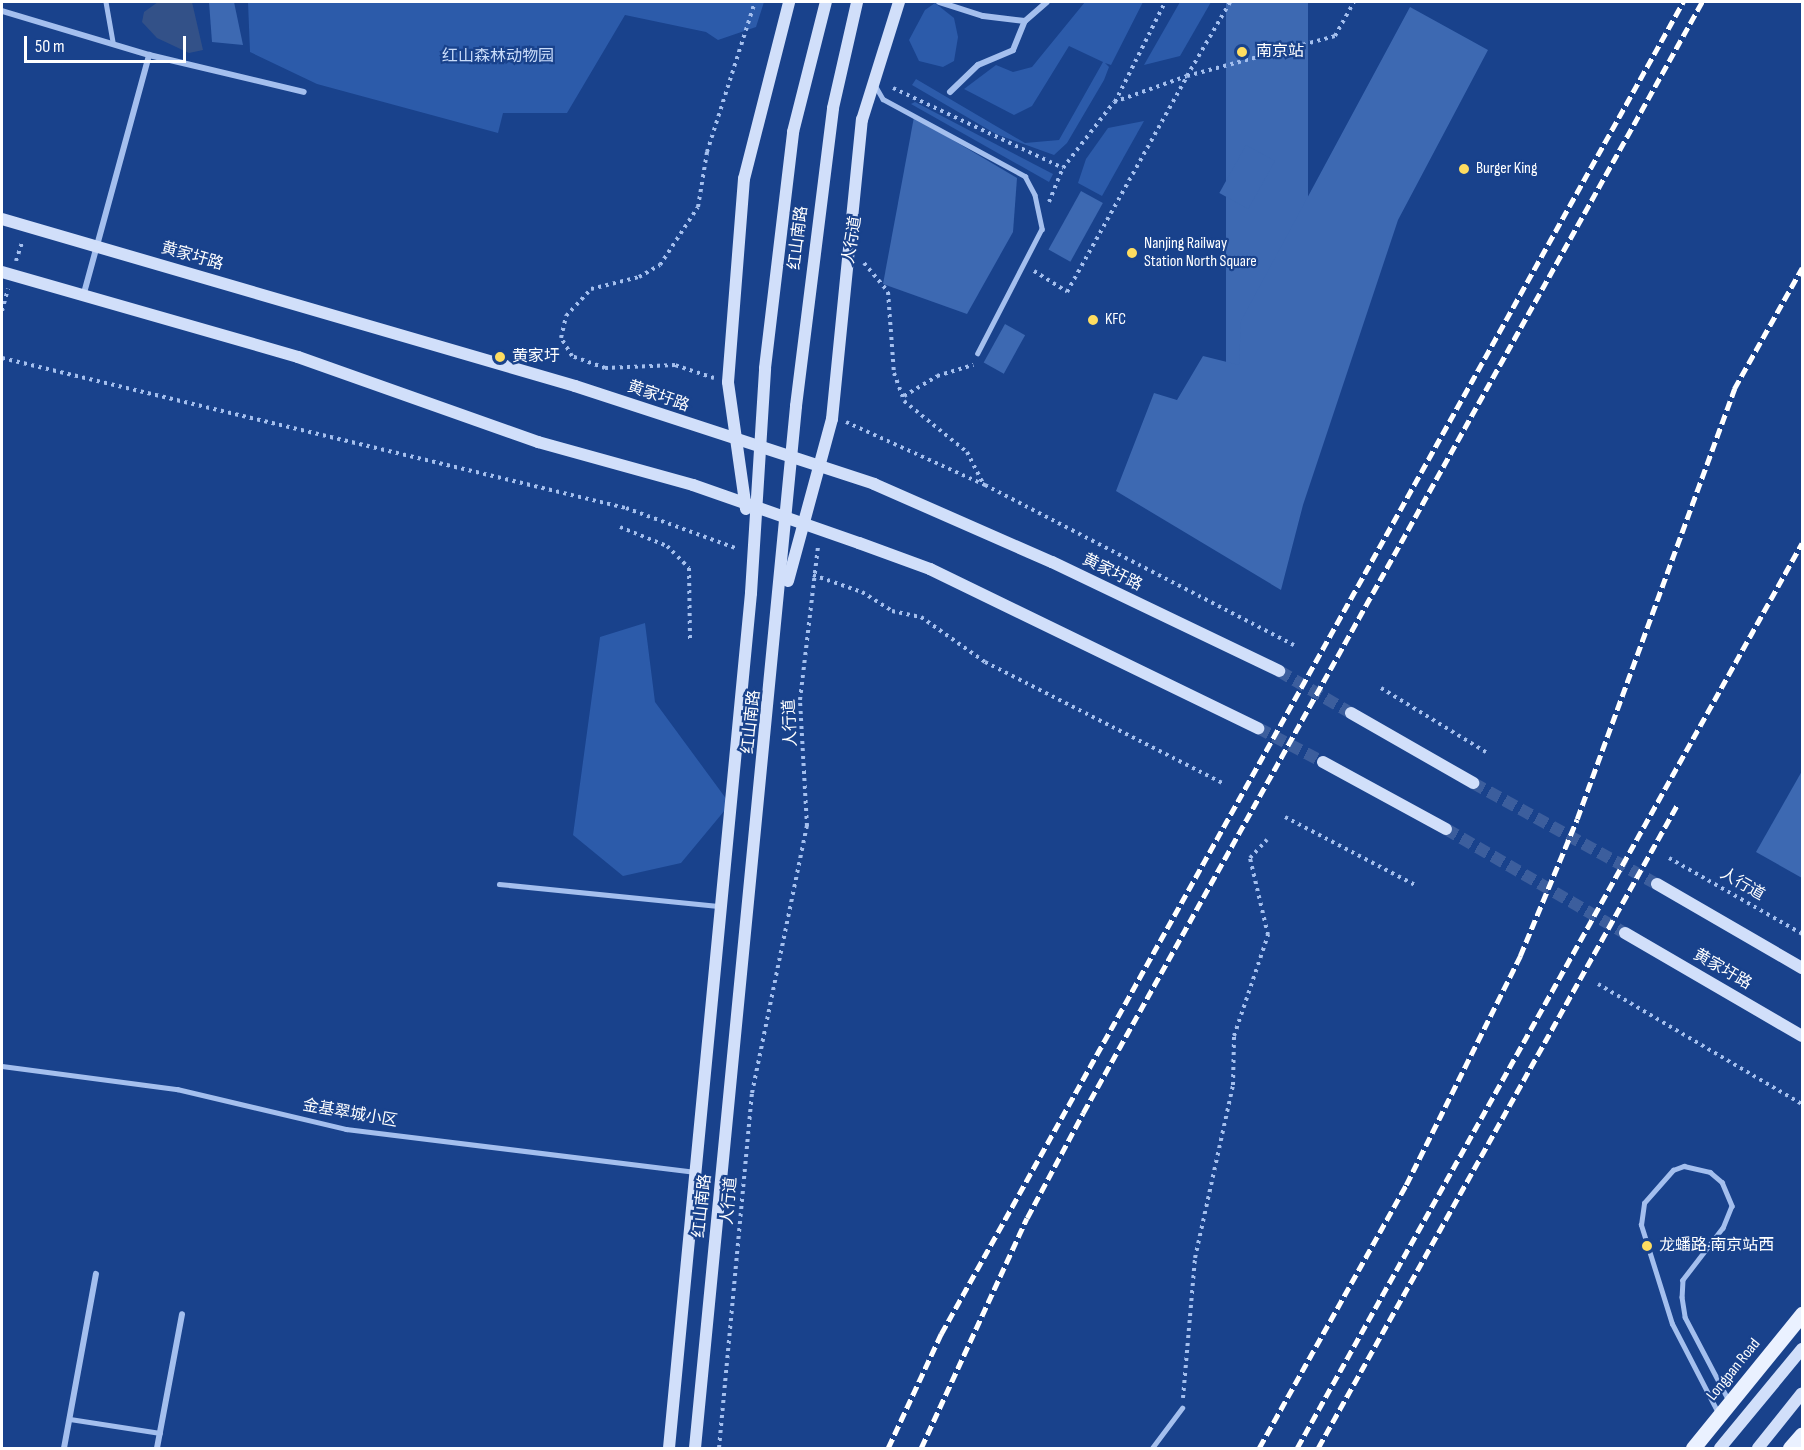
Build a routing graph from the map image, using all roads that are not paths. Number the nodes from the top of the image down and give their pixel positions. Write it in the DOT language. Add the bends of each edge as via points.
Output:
graph roads {
  1 [pos="106,2"];
  2 [pos="789,2"];
  3 [pos="826,2"];
  4 [pos="857,2"];
  5 [pos="899,2"];
  6 [pos="939,2"];
  7 [pos="1047,2"];
  8 [pos="2,11"];
  9 [pos="1026,21"];
  10 [pos="113,41"];
  11 [pos="149,55"];
  12 [pos="873,82"];
  13 [pos="304,92"];
  14 [pos="950,92"];
  15 [pos="2,219"];
  16 [pos="98,248"];
  17 [pos="2,272"];
  18 [pos="84,293"];
  19 [pos="978,352"];
  20 [pos="736,441"];
  21 [pos="760,449"];
  22 [pos="791,459"];
  23 [pos="818,468"];
  24 [pos="750,506"];
  25 [pos="787,519"];
  26 [pos="803,524"];
  27 [pos="781,602"];
  28 [pos="1279,671"];
  29 [pos="1351,713"];
  30 [pos="1258,728"];
  31 [pos="1323,762"];
  32 [pos="1473,783"];
  33 [pos="1446,829"];
  34 [pos="499,884"];
  35 [pos="1657,884"];
  36 [pos="718,906"];
  37 [pos="1625,933"];
  38 [pos="1803,968"];
  39 [pos="1803,1036"];
  40 [pos="2,1066"];
  41 [pos="696,1172"];
  42 [pos="96,1274"];
  43 [pos="182,1314"];
  44 [pos="1803,1314"];
  45 [pos="1803,1349"];
  46 [pos="1803,1394"];
  47 [pos="1730,1404"];
  48 [pos="1182,1408"];
  49 [pos="1720,1417"];
  50 [pos="70,1419"];
  51 [pos="160,1433"];
  52 [pos="1803,1434"];
  53 [pos="64,1449"];
  54 [pos="157,1449"];
  55 [pos="669,1449"];
  56 [pos="695,1449"];
  57 [pos="1152,1449"];
  58 [pos="1693,1449"];
  59 [pos="1719,1449"];
  60 [pos="1758,1449"];
  61 [pos="1790,1449"];
  1 -- 10 [label="lane"];
  2 -- 20 [label="main road" via="744,179 728,382"];
  3 -- 21 [label="main road, 红山南路" via="793,132"];
  4 -- 22 [label="main road, 红山南路" via="833,108"];
  5 -- 12 [label="main road"];
  6 -- 9 [label="street" via="983,16"];
  7 -- 9 [label="street"];
  8 -- 11 [label="street"];
  9 -- 14 [label="street" via="1012,50 978,65"];
  11 -- 13 [label="street"];
  11 -- 16 [label="street"];
  12 -- 19 [label="lane" via="883,99 1026,176 1041,214 1042,229 1027,266"];
  12 -- 23 [label="main road" via="862,120 832,418"];
  15 -- 16 [label="main road, 黄家圩路"];
  16 -- 18 [label="street"];
  16 -- 20 [label="main road, 黄家圩路" via="575,386"];
  17 -- 18 [label="main road"];
  18 -- 24 [label="main road"];
  20 -- 21 [label="main road, 黄家圩路"];
  20 -- 24 [label="main road"];
  21 -- 22 [label="main road, 黄家圩路"];
  21 -- 24 [label="main road, 红山南路"];
  22 -- 23 [label="main road, 黄家圩路"];
  22 -- 25 [label="main road, 红山南路"];
  23 -- 26 [label="main road"];
  23 -- 28 [label="main road, 黄家圩路" via="874,484 1042,557"];
  24 -- 25 [label="main road"];
  24 -- 36 [label="main road, 红山南路" via="753,551"];
  25 -- 26 [label="main road"];
  25 -- 27 [label="main road, 红山南路"];
  26 -- 27 [label="main road"];
  26 -- 30 [label="main road" via="930,569"];
  27 -- 56 [label="main road, 红山南路"];
  29 -- 32 [label="main road"];
  31 -- 33 [label="main road"];
  34 -- 36 [label="lane"];
  35 -- 38 [label="main road"];
  36 -- 41 [label="main road, 红山南路"];
  37 -- 39 [label="main road, 黄家圩路"];
  40 -- 41 [label="lane, 金基翠城小区" via="177,1089 346,1129"];
  41 -- 55 [label="main road, 红山南路"];
  42 -- 50 [label="street"];
  43 -- 51 [label="street"];
  44 -- 47 [label="main road, Longpan Road"];
  45 -- 59 [label="main road"];
  46 -- 60 [label="main road"];
  47 -- 49 [label="main road, Longpan Road"];
  47 -- 49 [label="lane" via="1685,1317 1682,1297 1683,1280 1723,1228 1732,1206 1722,1182 1710,1172 1684,1166 1673,1170 1644,1203 1641,1225 1672,1324"];
  48 -- 57 [label="lane"];
  49 -- 58 [label="main road, Longpan Road"];
  50 -- 51 [label="lane"];
  50 -- 53 [label="street"];
  51 -- 54 [label="street"];
  52 -- 61 [label="main road"];
}
